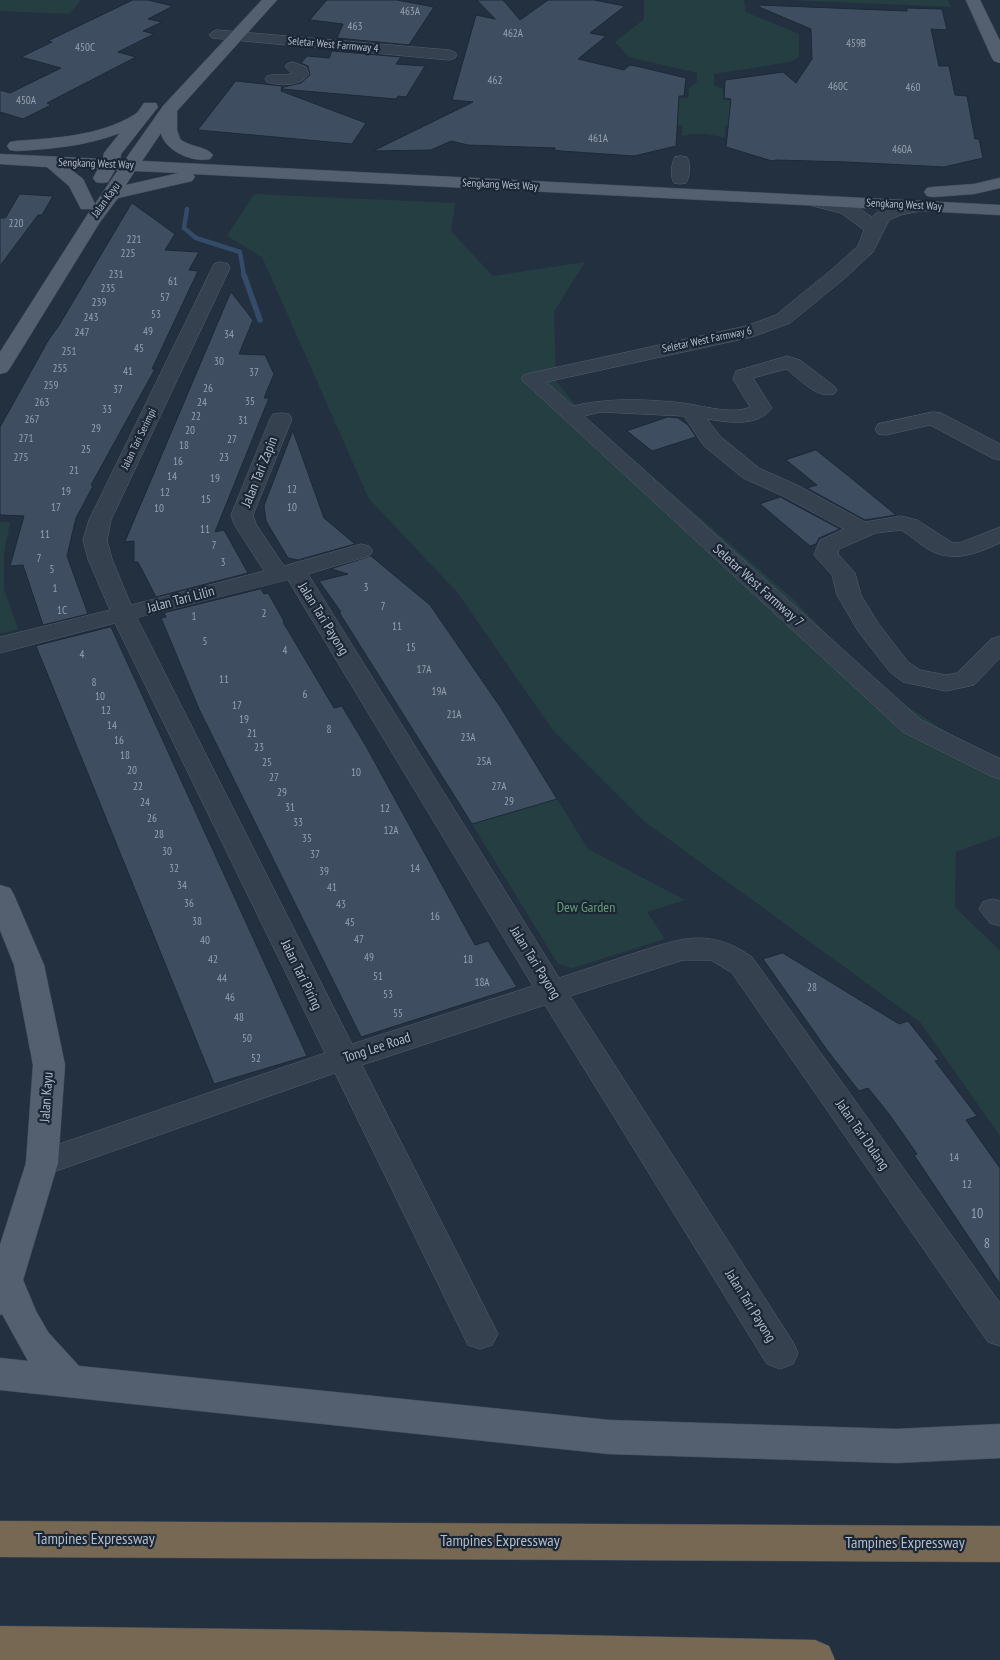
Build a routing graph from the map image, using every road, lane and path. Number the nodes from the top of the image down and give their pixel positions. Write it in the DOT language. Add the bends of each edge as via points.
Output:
graph roads {
  1 [pos="250,0"];
  2 [pos="270,0"];
  3 [pos="972,0"];
  4 [pos="234,24"];
  5 [pos="212,40"];
  6 [pos="449,56"];
  7 [pos="1000,58"];
  8 [pos="293,67"];
  9 [pos="273,78"];
  10 [pos="163,92"];
  11 [pos="169,110"];
  12 [pos="139,118"];
  13 [pos="1,151"];
  14 [pos="204,155"];
  15 [pos="112,159"];
  16 [pos="134,159"];
  17 [pos="52,162"];
  18 [pos="271,171"];
  19 [pos="1000,183"];
  20 [pos="112,194"];
  21 [pos="1000,196"];
  22 [pos="923,199"];
  23 [pos="815,201"];
  24 [pos="87,205"];
  25 [pos="954,208"];
  26 [pos="1000,210"];
  27 [pos="1000,216"];
  28 [pos="874,229"];
  29 [pos="222,268"];
  30 [pos="0,348"];
  31 [pos="0,368"];
  32 [pos="531,379"];
  33 [pos="827,390"];
  34 [pos="691,411"];
  35 [pos="569,413"];
  36 [pos="281,419"];
  37 [pos="886,429"];
  38 [pos="1000,453"];
  39 [pos="862,530"];
  40 [pos="1000,534"];
  41 [pos="361,552"];
  42 [pos="286,573"];
  43 [pos="124,615"];
  44 [pos="1000,644"];
  45 [pos="0,645"];
  46 [pos="1000,770"];
  47 [pos="1,898"];
  48 [pos="715,949"];
  49 [pos="552,992"];
  50 [pos="342,1059"];
  51 [pos="42,1163"];
  52 [pos="3,1290"];
  53 [pos="1000,1331"];
  54 [pos="480,1334"];
  55 [pos="780,1353"];
  56 [pos="0,1374"];
  57 [pos="71,1382"];
  58 [pos="1000,1441"];
  59 [pos="0,1539"];
  60 [pos="1000,1544"];
  61 [pos="0,1646"];
  62 [pos="815,1660"];
  1 -- 4 [label="main road, Jalan Kayu"];
  2 -- 4 [label="main road, Jalan Kayu"];
  3 -- 7 [label="main road"];
  4 -- 5 [label="street, Seletar West Farmway 4"];
  4 -- 6 [label="street, Seletar West Farmway 4"];
  4 -- 11 [label="main road, Jalan Kayu"];
  8 -- 9 [label="street" via="301,74 284,80"];
  10 -- 12 [label="main road, Jalan Kayu"];
  11 -- 14 [label="main road" via="169,136 180,148"];
  11 -- 16 [label="main road, Jalan Kayu"];
  12 -- 13 [label="main road" via="97,137"];
  12 -- 15 [label="main road, Jalan Kayu"];
  13 -- 15 [label="main road, Sengkang West Way"];
  13 -- 17 [label="main road, Sengkang West Way"];
  14 -- 16 [label="main road, Sengkang West Way"];
  14 -- 22 [label="main road, Sengkang West Way" via="680,170"];
  15 -- 16 [label="main road, Sengkang West Way"];
  15 -- 17 [label="main road, Sengkang West Way"];
  15 -- 24 [label="main road, Jalan Kayu"];
  16 -- 18 [label="main road, Sengkang West Way"];
  16 -- 20 [label="main road, Jalan Kayu"];
  17 -- 24 [label="main road" via="77,183"];
  18 -- 20 [label="main road" via="192,176"];
  18 -- 23 [label="main road, Sengkang West Way"];
  19 -- 22 [label="main road"];
  20 -- 31 [label="main road, Jalan Kayu" via="92,220"];
  21 -- 22 [label="main road, Sengkang West Way"];
  22 -- 23 [label="main road, Sengkang West Way"];
  22 -- 25 [label="main road, Sengkang West Way"];
  22 -- 28 [label="street, Seletar West Farmway 6" via="882,216"];
  23 -- 28 [label="street" via="852,209"];
  24 -- 30 [label="main road, Jalan Kayu"];
  25 -- 26 [label="main road, Sengkang West Way"];
  25 -- 27 [label="main road"];
  28 -- 32 [label="street, Seletar West Farmway 6" via="866,248 854,260 783,319 752,331"];
  29 -- 43 [label="street, Jalan Tari Serimpi" via="100,520 95,540"];
  32 -- 35 [label="street, Seletar West Farmway 7"];
  33 -- 34 [label="street" via="793,364 780,362 743,375 760,411 736,417"];
  34 -- 35 [label="street" via="608,406"];
  34 -- 39 [label="street" via="712,441 751,473"];
  35 -- 46 [label="street, Seletar West Farmway 7" via="912,726"];
  36 -- 42 [label="street, Jalan Tari Zapin" via="242,515 245,524"];
  37 -- 38 [label="street" via="933,418"];
  39 -- 40 [label="street" via="902,522 952,550 960,550"];
  39 -- 44 [label="street" via="828,545 826,555 843,573 849,595 867,626 899,667 912,676 925,679 946,682 965,679"];
  41 -- 42 [label="street, Jalan Tari Lilin"];
  42 -- 43 [label="street, Jalan Tari Lilin"];
  42 -- 49 [label="street, Jalan Tari Payong"];
  43 -- 45 [label="street, Jalan Tari Lilin"];
  43 -- 50 [label="street, Jalan Tari Piring"];
  47 -- 51 [label="main road, Jalan Kayu" via="29,965 49,1065"];
  48 -- 49 [label="street, Tong Lee Road" via="682,949"];
  48 -- 53 [label="street, Jalan Tari Dulang" via="742,965"];
  49 -- 50 [label="street, Tong Lee Road"];
  49 -- 55 [label="street, Jalan Tari Payong"];
  50 -- 51 [label="street, Tong Lee Road"];
  50 -- 54 [label="street, Jalan Tari Piring"];
  51 -- 52 [label="main road, Jalan Kayu"];
  52 -- 57 [label="main road" via="41,1350"];
  56 -- 57 [label="main road"];
  57 -- 58 [label="main road" via="609,1438 896,1446"];
  59 -- 60 [label="highway, Tampines Expressway"];
  61 -- 62 [label="highway"];
}
